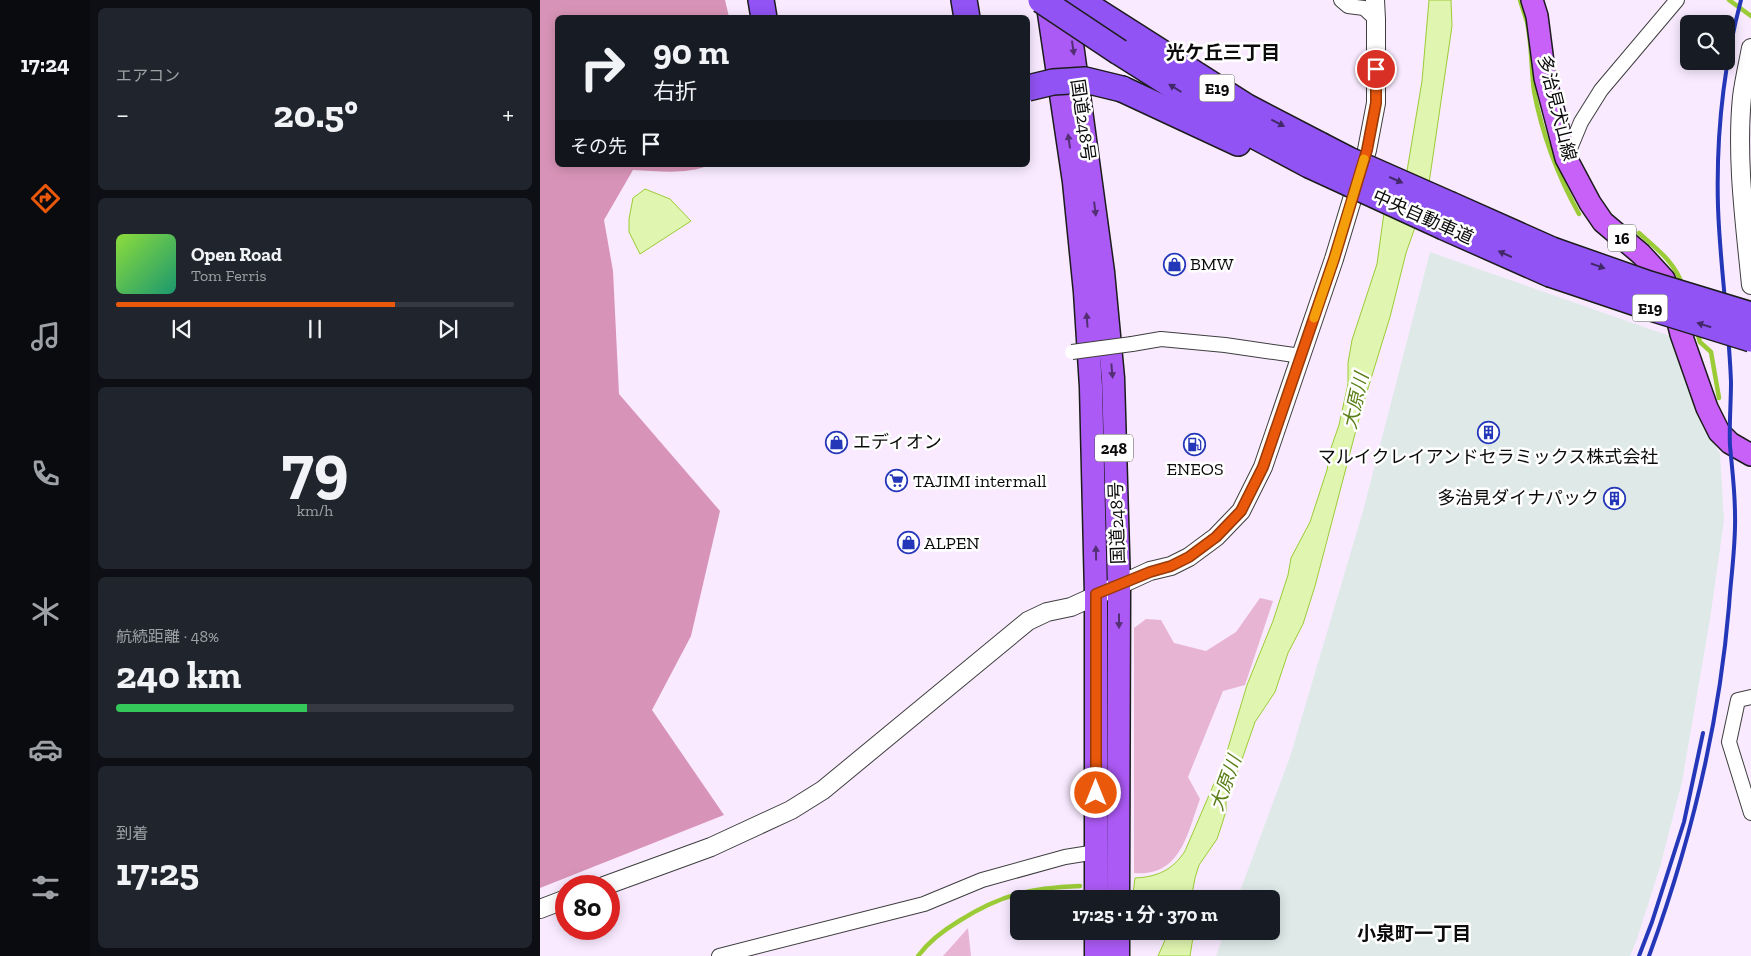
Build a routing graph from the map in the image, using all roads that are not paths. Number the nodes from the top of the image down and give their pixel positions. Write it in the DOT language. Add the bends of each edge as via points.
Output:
graph roads {
  1 [pos="761,0"];
  2 [pos="774,0"];
  3 [pos="964,0"];
  4 [pos="1042,0"];
  5 [pos="1047,0"];
  6 [pos="1066,0"];
  7 [pos="1079,0"];
  8 [pos="1341,0"];
  9 [pos="1375,0"];
  10 [pos="1532,0"];
  11 [pos="1677,0"];
  12 [pos="1112,10"];
  13 [pos="764,15"];
  14 [pos="776,15"];
  15 [pos="966,15"];
  16 [pos="1376,19"];
  17 [pos="1751,48"];
  18 [pos="1030,88"];
  19 [pos="1566,158"];
  20 [pos="1312,162"];
  21 [pos="1746,177"];
  22 [pos="1443,218"];
  23 [pos="1551,262"];
  24 [pos="1751,285"];
  25 [pos="1751,316"];
  26 [pos="1751,339"];
  27 [pos="1072,352"];
  28 [pos="1301,356"];
  29 [pos="1751,455"];
  30 [pos="1119,586"];
  31 [pos="1096,594"];
  32 [pos="1751,697"];
  33 [pos="1751,813"];
  34 [pos="1096,852"];
  35 [pos="620,880"];
  36 [pos="1096,890"];
  37 [pos="1118,890"];
  38 [pos="555,903"];
  39 [pos="540,909"];
  40 [pos="1096,940"];
  41 [pos="1118,940"];
  42 [pos="719,956"];
  43 [pos="1096,956"];
  44 [pos="1118,956"];
  1 -- 13 [label="highway"];
  2 -- 14 [label="highway"];
  3 -- 15 [label="highway"];
  20 -- 4 [label="highway, 中央自動車道 / E19, one-way, bridge" via="1236,126"];
  31 -- 5 [label="highway, 国道248号 / 248, one-way" via="1091,387 1084,283 1074,182"];
  6 -- 30 [label="highway, 国道248号 / 248, one-way" via="1103,272 1112,368"];
  7 -- 12 [label="highway"];
  8 -- 16 [label="street" via="1348,6 1364,8"];
  9 -- 16 [label="street"];
  10 -- 19 [label="main road, 多治見犬山線 / 16" via="1545,78"];
  11 -- 19 [label="street" via="1601,90"];
  12 -- 20 [label="highway, 中央自動車道 / E19, one-way" via="1229,81 1247,107"];
  16 -- 28 [label="street" via="1376,103 1367,150"];
  17 -- 21 [label="street" via="1742,97"];
  18 -- 20 [label="highway, bridge" via="1086,80 1122,89"];
  19 -- 29 [label="main road, 多治見犬山線 / 16" via="1603,222 1641,254 1664,279 1707,408 1719,432 1730,443"];
  20 -- 22 [label="highway, bridge"];
  20 -- 22 [label="highway, 中央自動車道 / E19, one-way, bridge" via="1349,160"];
  21 -- 24 [label="street"];
  22 -- 23 [label="highway, 中央自動車道 / E19"];
  23 -- 25 [label="highway, 中央自動車道 / E19, one-way, bridge" via="1658,286"];
  26 -- 23 [label="highway, 中央自動車道 / E19, one-way, bridge" via="1642,306"];
  27 -- 28 [label="street, bridge" via="1161,339"];
  28 -- 30 [label="street" via="1263,467 1241,511 1216,537 1189,557"];
  30 -- 31 [label="street"];
  30 -- 37 [label="highway, 国道248号 / 248, one-way"];
  31 -- 34 [label="highway, 国道248号 / 248"];
  31 -- 35 [label="street" via="1071,607 1047,612 1028,621 823,790 791,810 711,848"];
  32 -- 33 [label="street" via="1738,700 1729,742"];
  34 -- 36 [label="highway, 国道248号 / 248"];
  34 -- 42 [label="street" via="1065,856 982,880 924,904"];
  38 -- 39 [label="street"];
  40 -- 43 [label="highway"];
  41 -- 44 [label="highway"];
}
